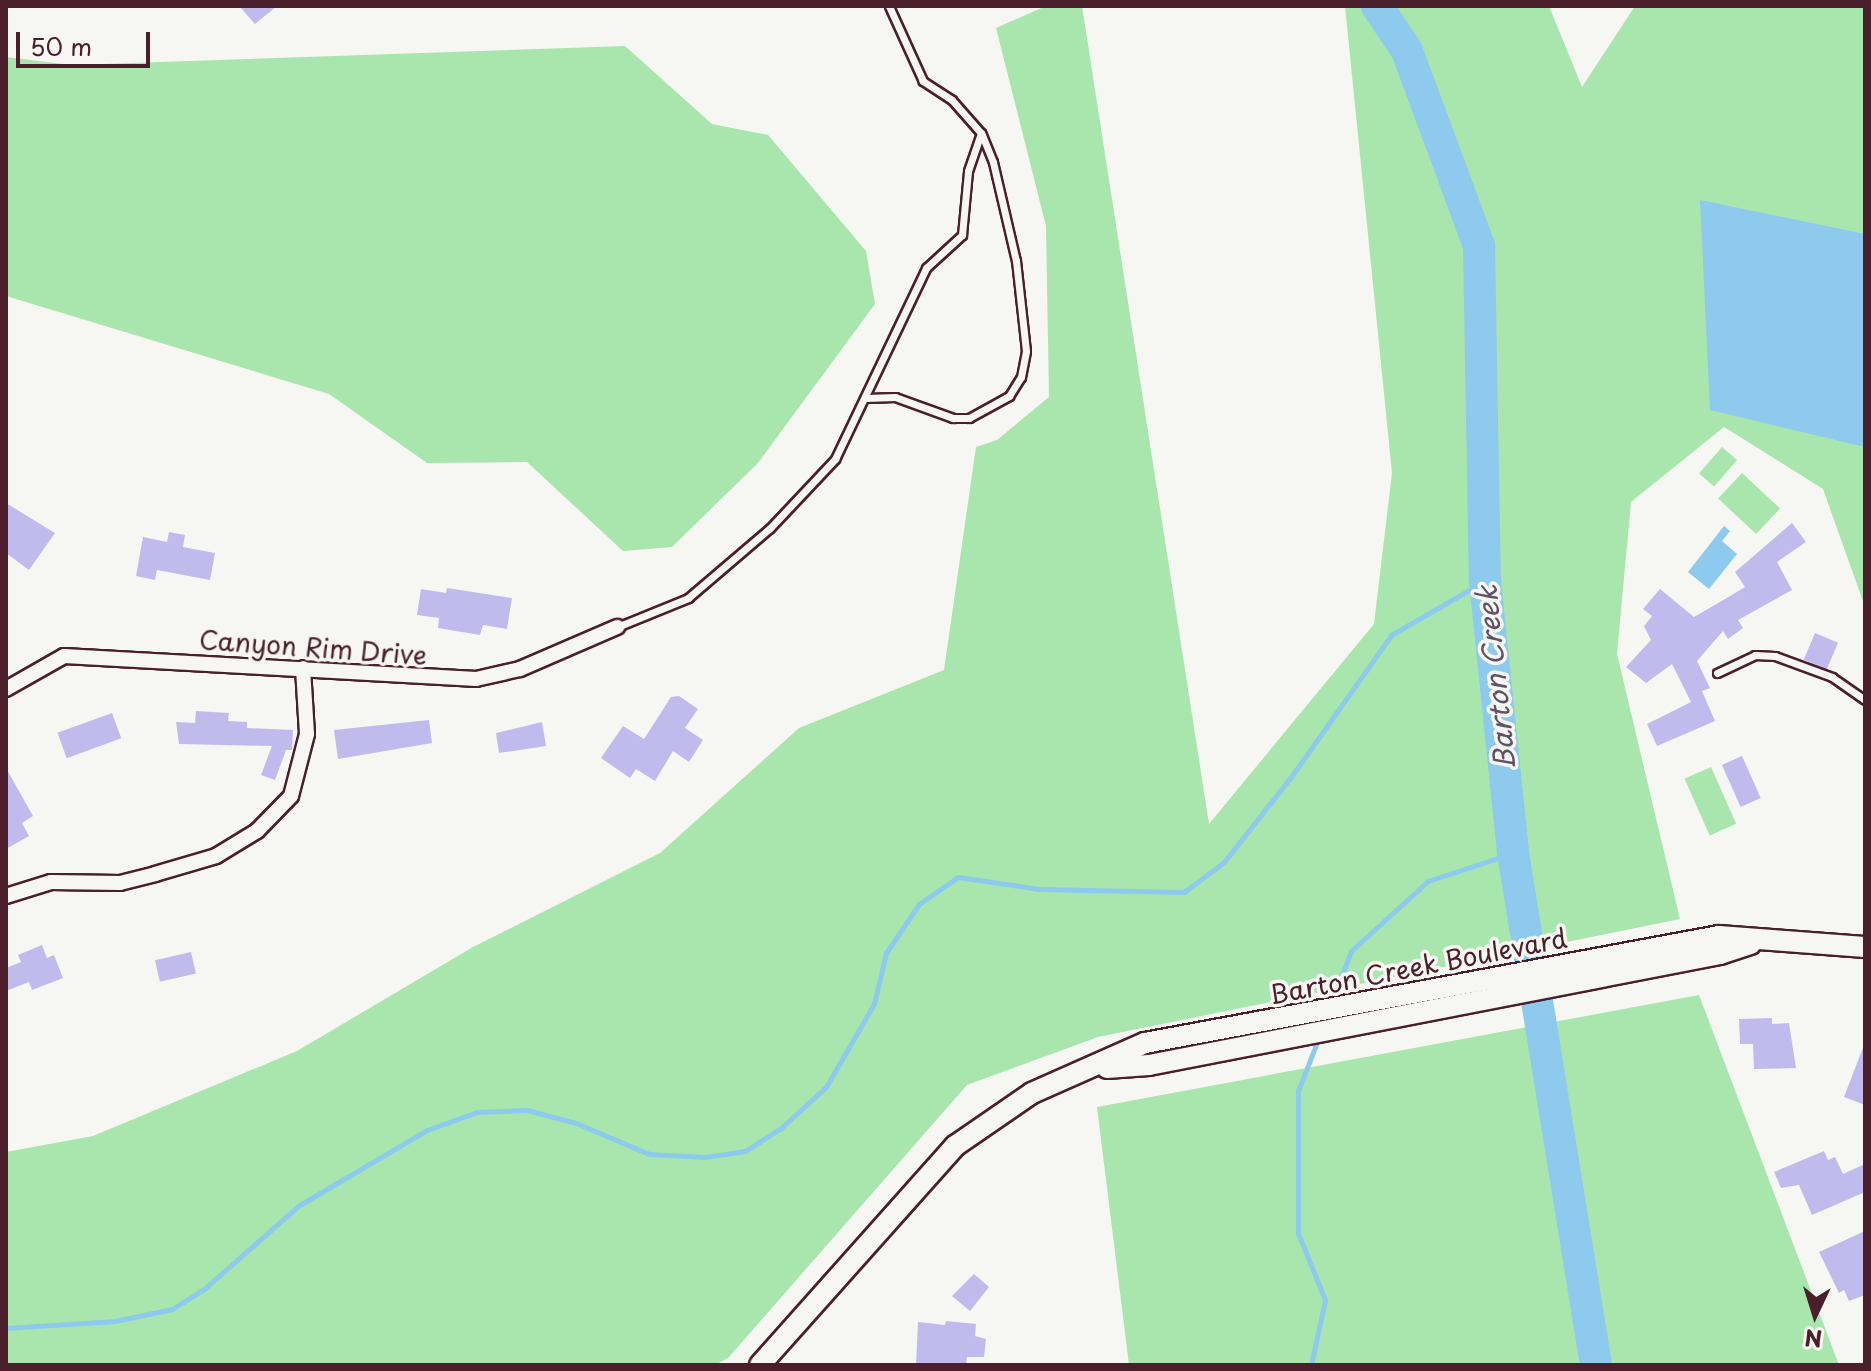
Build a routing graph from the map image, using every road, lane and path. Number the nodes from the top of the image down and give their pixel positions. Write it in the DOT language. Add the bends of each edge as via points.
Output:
graph roads {
  1 [pos="889,6"];
  2 [pos="981,133"];
  3 [pos="866,398"];
  4 [pos="617,627"];
  5 [pos="303,668"];
  6 [pos="1717,673"];
  7 [pos="6,689"];
  8 [pos="1865,700"];
  9 [pos="6,896"];
  10 [pos="1720,945"];
  11 [pos="1865,947"];
  12 [pos="1096,1068"];
  13 [pos="760,1365"];
  1 -- 2 [label="lane" via="923,81 952,100"];
  2 -- 3 [label="lane" via="968,171 962,235 926,268"];
  2 -- 3 [label="lane" via="1016,261 1026,351 1021,377 1009,396 969,418 953,418 895,397"];
  3 -- 4 [label="lane" via="835,459 770,528 688,598"];
  4 -- 5 [label="street, Canyon Rim Drive" via="520,669 476,679"];
  5 -- 7 [label="street, Canyon Rim Drive" via="64,656"];
  5 -- 9 [label="street" via="307,734 291,796 257,831 216,856 155,874 120,883 51,882"];
  6 -- 8 [label="lane" via="1755,655 1775,656 1832,677"];
  10 -- 11 [label="street, Barton Creek Boulevard"];
  10 -- 12 [label="street, Barton Creek Boulevard" via="1149,1065"];
  10 -- 12 [label="street, Barton Creek Boulevard" via="1145,1043"];
  12 -- 13 [label="street, Barton Creek Boulevard" via="1032,1093 955,1146"];
}
